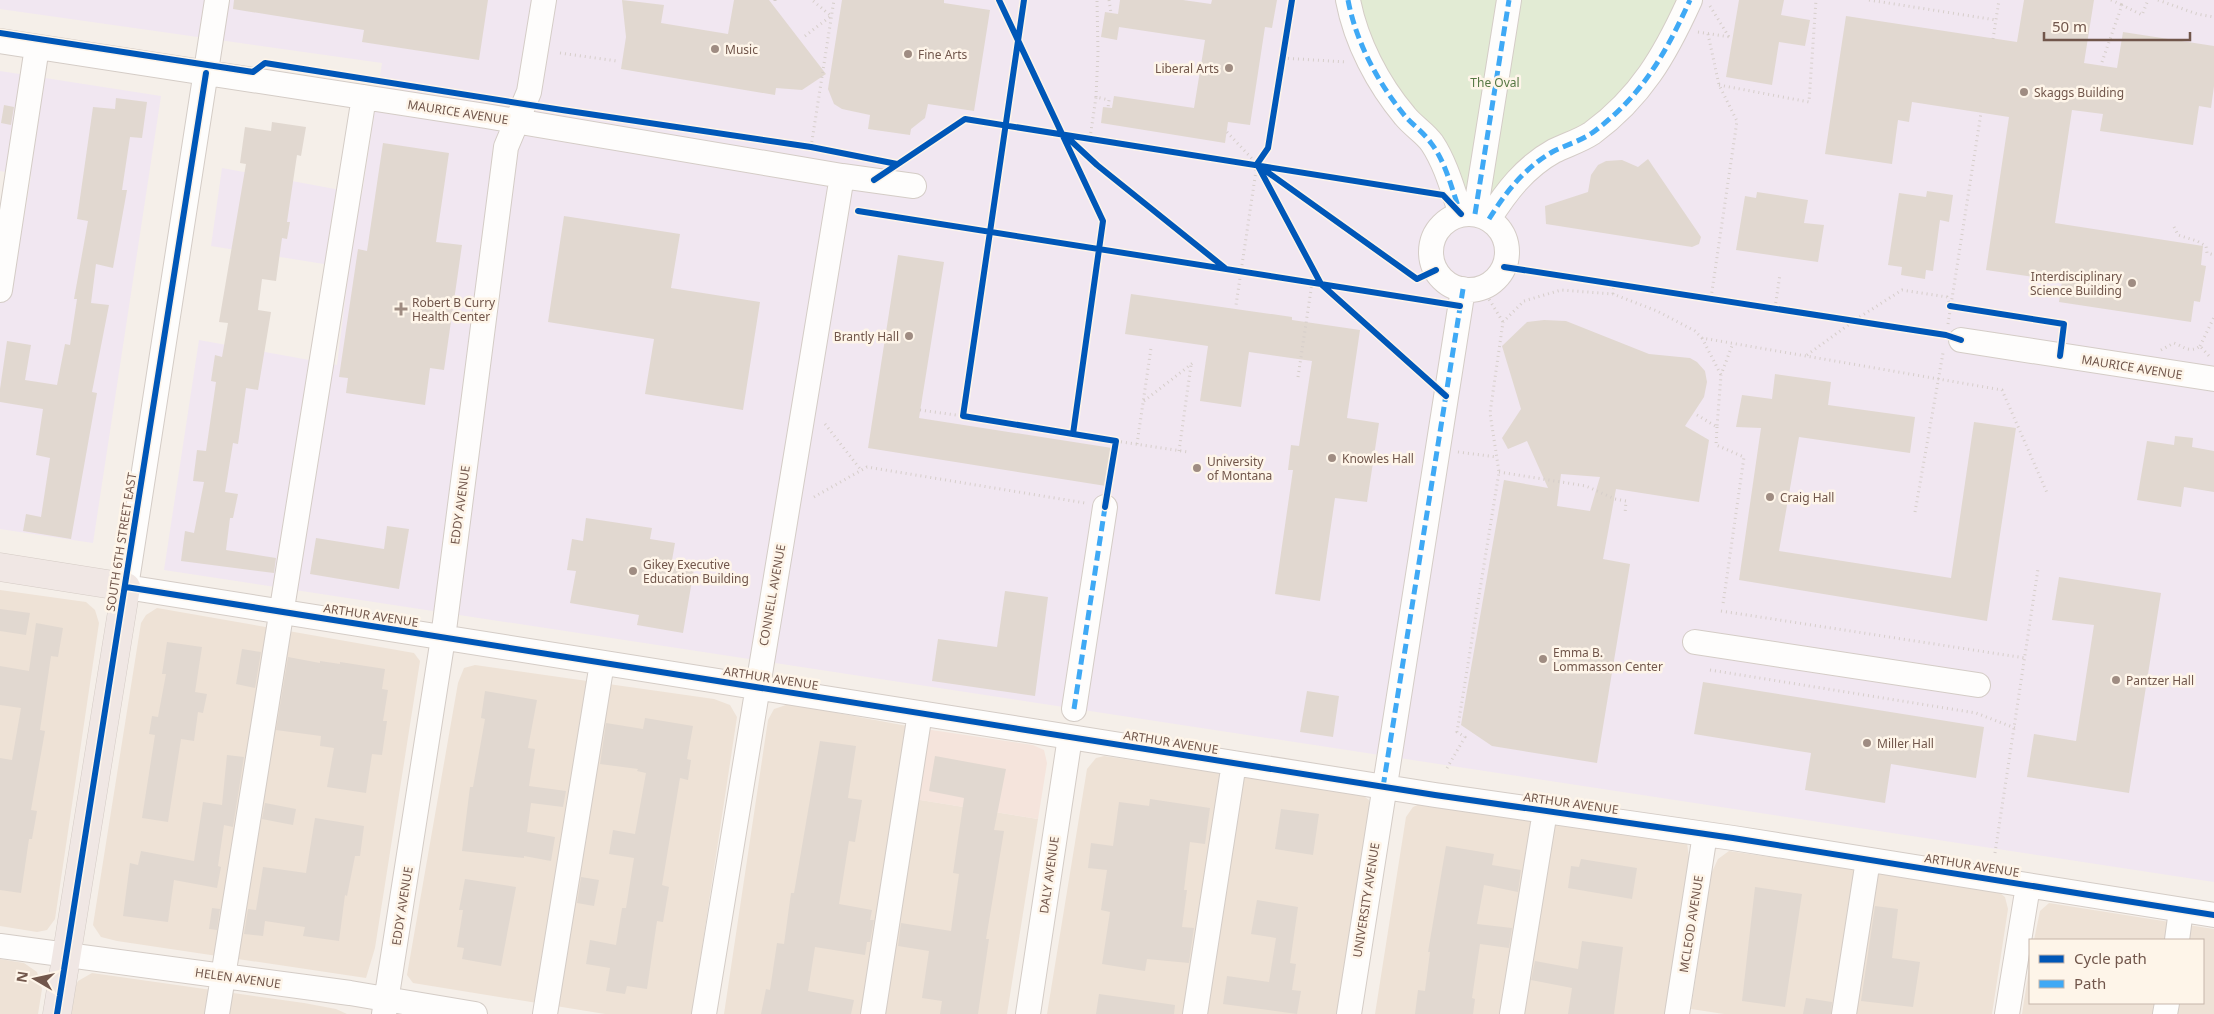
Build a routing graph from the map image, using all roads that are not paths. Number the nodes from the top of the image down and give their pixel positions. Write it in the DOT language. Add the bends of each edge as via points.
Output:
graph roads {
  1 [pos="217,0"];
  2 [pos="544,0"];
  3 [pos="1348,0"];
  4 [pos="1509,0"];
  5 [pos="1690,0"];
  6 [pos="0,42"];
  7 [pos="37,47"];
  8 [pos="206,73"];
  9 [pos="364,97"];
  10 [pos="516,121"];
  11 [pos="842,176"];
  12 [pos="914,186"];
  13 [pos="1475,216"];
  14 [pos="1472,288"];
  15 [pos="0,290"];
  16 [pos="1953,337"];
  17 [pos="2214,379"];
  18 [pos="1106,507"];
  19 [pos="0,567"];
  20 [pos="126,587"];
  21 [pos="280,612"];
  22 [pos="444,638"];
  23 [pos="1695,642"];
  24 [pos="602,663"];
  25 [pos="1978,685"];
  26 [pos="757,687"];
  27 [pos="1074,709"];
  28 [pos="920,713"];
  29 [pos="1070,737"];
  30 [pos="1234,763"];
  31 [pos="1383,787"];
  32 [pos="1545,811"];
  33 [pos="1705,834"];
  34 [pos="1868,860"];
  35 [pos="2028,886"];
  36 [pos="2181,910"];
  37 [pos="2214,916"];
  38 [pos="2177,939"];
  39 [pos="0,946"];
  40 [pos="66,955"];
  41 [pos="223,976"];
  42 [pos="385,1006"];
  43 [pos="57,1014"];
  44 [pos="217,1014"];
  45 [pos="475,1014"];
  46 [pos="545,1014"];
  47 [pos="704,1014"];
  48 [pos="874,1014"];
  49 [pos="1028,1014"];
  50 [pos="1195,1014"];
  51 [pos="1349,1014"];
  52 [pos="1512,1014"];
  53 [pos="1677,1014"];
  54 [pos="1844,1014"];
  55 [pos="2007,1014"];
  1 -- 8 [label="street, SOUTH 6TH STREET EAST"];
  2 -- 10 [label="street, EDDY AVENUE" via="529,92"];
  3 -- 13 [label="street" via="1380,84 1432,143 1451,185"];
  4 -- 13 [label="street"];
  5 -- 13 [label="street" via="1662,55 1624,106 1590,134 1553,152 1525,172 1504,196"];
  6 -- 7 [label="street, MAURICE AVENUE"];
  7 -- 8 [label="street, MAURICE AVENUE"];
  7 -- 15 [label="street"];
  8 -- 9 [label="street, MAURICE AVENUE"];
  8 -- 20 [label="street, SOUTH 6TH STREET EAST"];
  9 -- 10 [label="street, MAURICE AVENUE"];
  9 -- 21 [label="street"];
  10 -- 11 [label="street, MAURICE AVENUE"];
  10 -- 22 [label="street, EDDY AVENUE" via="506,147"];
  11 -- 12 [label="street, MAURICE AVENUE"];
  11 -- 26 [label="street, CONNELL AVENUE"];
  13 -- 14 [label="street" via="1498,226 1504,236 1507,255 1503,270 1496,279"];
  13 -- 14 [label="street" via="1450,219 1434,236 1431,247 1439,274 1453,286"];
  14 -- 31 [label="street, UNIVERSITY AVENUE" via="1437,450"];
  16 -- 17 [label="street, MAURICE AVENUE"];
  18 -- 27 [label="street"];
  19 -- 20 [label="highway, ARTHUR AVENUE"];
  20 -- 21 [label="street, ARTHUR AVENUE"];
  20 -- 40 [label="highway, SOUTH 6TH STREET EAST"];
  21 -- 22 [label="street, ARTHUR AVENUE"];
  21 -- 41 [label="street"];
  22 -- 24 [label="street, ARTHUR AVENUE"];
  22 -- 42 [label="street, EDDY AVENUE"];
  23 -- 25 [label="street"];
  24 -- 26 [label="street, ARTHUR AVENUE"];
  24 -- 46 [label="street"];
  26 -- 28 [label="street, ARTHUR AVENUE"];
  26 -- 47 [label="street, CONNELL AVENUE"];
  28 -- 29 [label="street, ARTHUR AVENUE"];
  28 -- 48 [label="street"];
  29 -- 30 [label="street, ARTHUR AVENUE"];
  29 -- 49 [label="street, DALY AVENUE"];
  30 -- 31 [label="street, ARTHUR AVENUE"];
  30 -- 50 [label="street"];
  31 -- 32 [label="street, ARTHUR AVENUE"];
  31 -- 51 [label="street, UNIVERSITY AVENUE"];
  32 -- 33 [label="street, ARTHUR AVENUE"];
  32 -- 52 [label="street"];
  33 -- 34 [label="street, ARTHUR AVENUE"];
  33 -- 53 [label="street, MCLEOD AVENUE"];
  34 -- 35 [label="street, ARTHUR AVENUE"];
  34 -- 54 [label="street"];
  35 -- 36 [label="street, ARTHUR AVENUE"];
  35 -- 55 [label="street"];
  36 -- 37 [label="street, ARTHUR AVENUE"];
  36 -- 38 [label="street"];
  39 -- 40 [label="street, HELEN AVENUE"];
  40 -- 41 [label="street, HELEN AVENUE"];
  40 -- 43 [label="highway, SOUTH 6TH STREET EAST"];
  41 -- 42 [label="street, HELEN AVENUE"];
  41 -- 44 [label="street"];
  42 -- 45 [label="street, HELEN AVENUE"];
}
